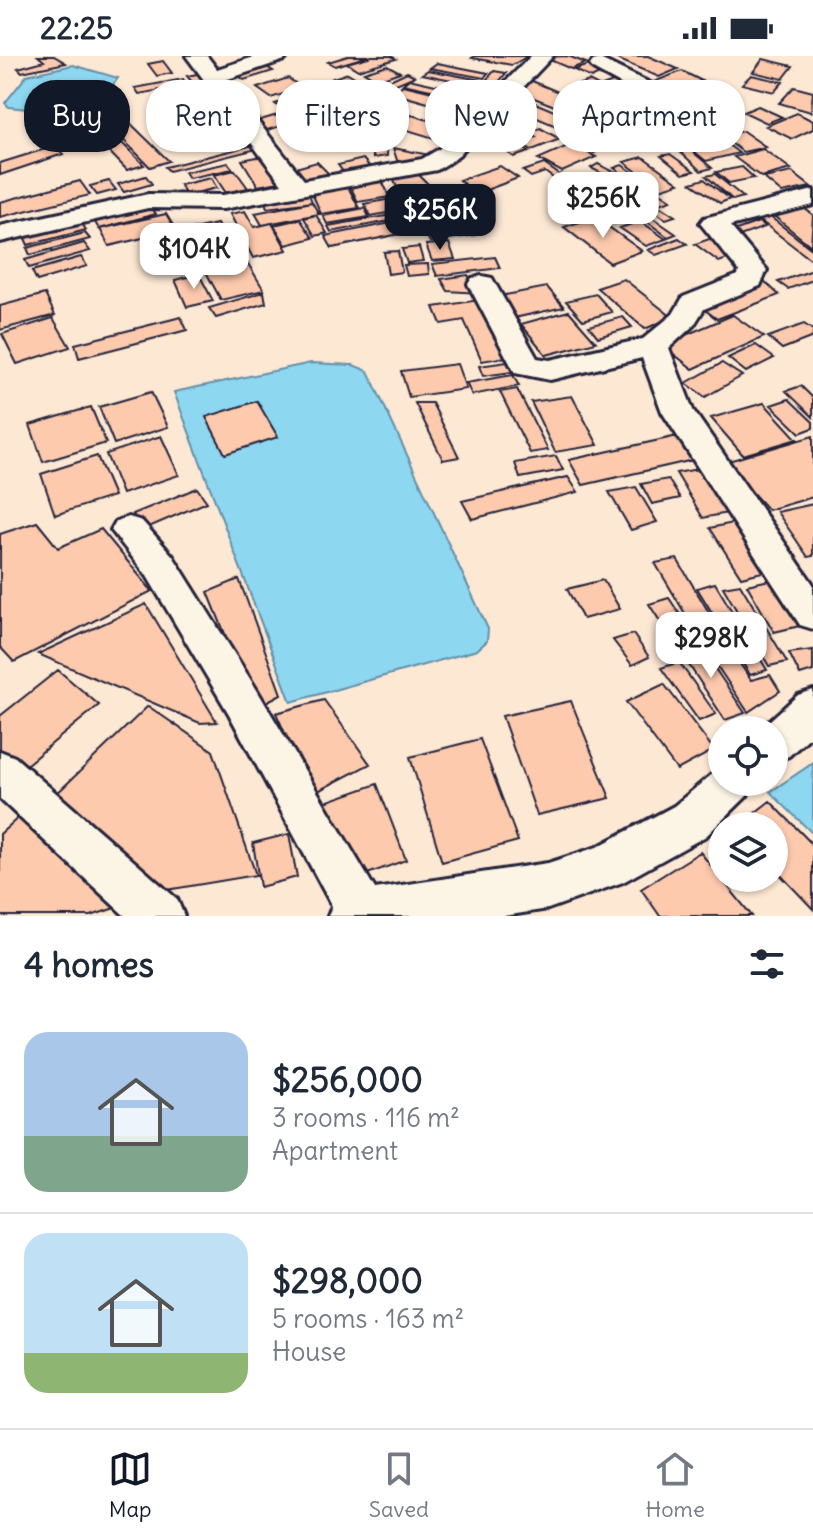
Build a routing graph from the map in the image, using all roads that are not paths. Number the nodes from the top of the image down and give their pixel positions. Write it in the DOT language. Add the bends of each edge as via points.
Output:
graph roads {
  1 [pos="196,56"];
  2 [pos="278,56"];
  3 [pos="543,56"];
  4 [pos="574,56"];
  5 [pos="622,56"];
  6 [pos="600,65"];
  7 [pos="212,77"];
  8 [pos="629,80"];
  9 [pos="297,187"];
  10 [pos="813,197"];
  11 [pos="0,234"];
  12 [pos="482,284"];
  13 [pos="653,346"];
  14 [pos="129,530"];
  15 [pos="813,614"];
  16 [pos="813,708"];
  17 [pos="788,730"];
  18 [pos="0,771"];
  19 [pos="717,796"];
  20 [pos="358,915"];
  21 [pos="160,916"];
  1 -- 7 [label="street"];
  2 -- 7 [label="street"];
  3 -- 9 [label="street" via="447,154 429,165"];
  4 -- 6 [label="street"];
  5 -- 6 [label="street"];
  6 -- 8 [label="street"];
  7 -- 9 [label="street"];
  9 -- 11 [label="street" via="223,202 148,201"];
  10 -- 13 [label="street" via="713,223 753,270 750,280 693,303 684,319"];
  12 -- 13 [label="street" via="526,366 550,370"];
  13 -- 15 [label="street" via="678,412"];
  14 -- 20 [label="street" via="160,566 243,702"];
  16 -- 17 [label="street"];
  18 -- 21 [label="street"];
  19 -- 20 [label="street" via="690,821 607,866 548,886"];
}
